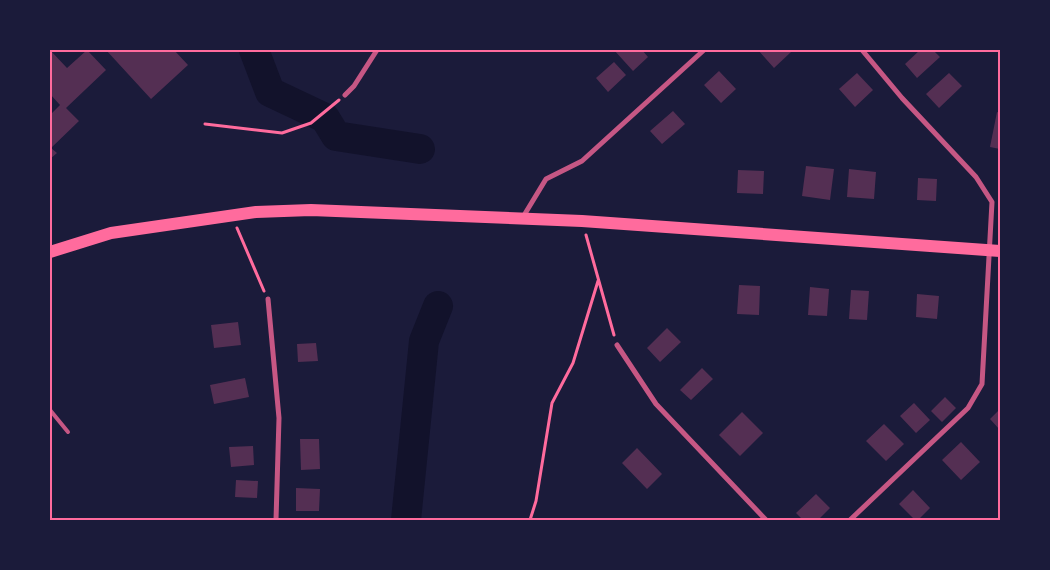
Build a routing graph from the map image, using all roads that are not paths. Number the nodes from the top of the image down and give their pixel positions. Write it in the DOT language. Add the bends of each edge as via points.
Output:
graph roads {
  1 [pos="377,50"];
  2 [pos="704,50"];
  3 [pos="862,50"];
  4 [pos="345,95"];
  5 [pos="522,219"];
  6 [pos="994,251"];
  7 [pos="50,252"];
  8 [pos="268,299"];
  9 [pos="617,345"];
  10 [pos="50,410"];
  11 [pos="68,432"];
  12 [pos="276,520"];
  13 [pos="766,520"];
  14 [pos="850,520"];
  1 -- 4 [label="street"];
  2 -- 5 [label="street" via="582,161 546,179"];
  3 -- 6 [label="street" via="976,178 992,202"];
  5 -- 6 [label="main road"];
  5 -- 7 [label="main road" via="311,210 256,212 111,233"];
  6 -- 14 [label="street" via="982,384 968,408"];
  8 -- 12 [label="street" via="279,418"];
  9 -- 13 [label="street" via="656,404"];
  10 -- 11 [label="lane"];
}
